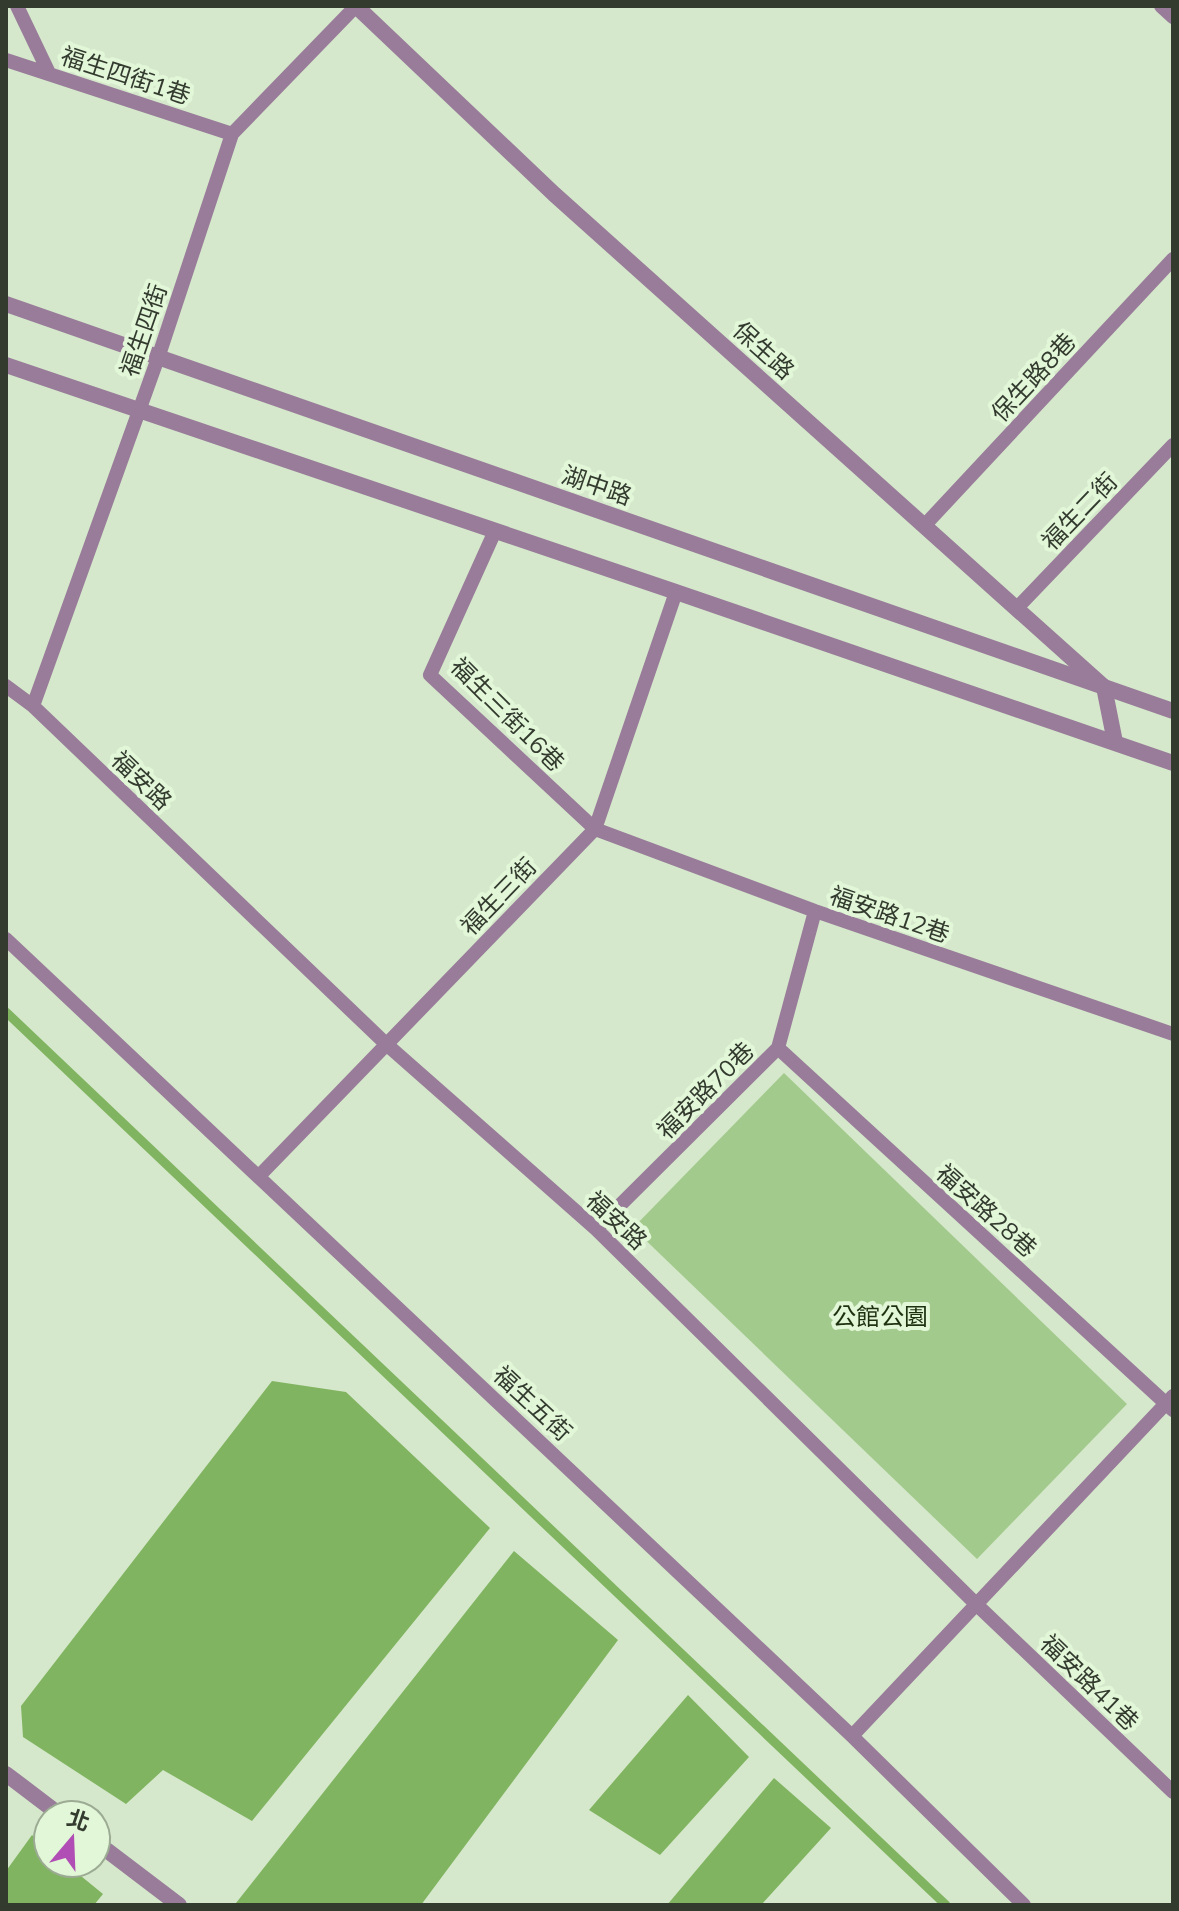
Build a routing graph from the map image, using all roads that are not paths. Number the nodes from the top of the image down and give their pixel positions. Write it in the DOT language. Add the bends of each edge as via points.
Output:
graph roads {
  1 [pos="17,6"];
  2 [pos="356,6"];
  3 [pos="1161,6"];
  4 [pos="1173,17"];
  5 [pos="6,60"];
  6 [pos="49,73"];
  7 [pos="232,134"];
  8 [pos="1173,259"];
  9 [pos="6,304"];
  10 [pos="158,358"];
  11 [pos="6,365"];
  12 [pos="137,411"];
  13 [pos="1173,445"];
  14 [pos="924,526"];
  15 [pos="495,531"];
  16 [pos="676,592"];
  17 [pos="1017,608"];
  18 [pos="6,686"];
  19 [pos="1104,687"];
  20 [pos="33,706"];
  21 [pos="1173,711"];
  22 [pos="1115,742"];
  23 [pos="1173,763"];
  24 [pos="595,829"];
  25 [pos="815,911"];
  26 [pos="6,939"];
  27 [pos="1173,1034"];
  28 [pos="385,1043"];
  29 [pos="778,1048"];
  30 [pos="260,1175"];
  31 [pos="596,1229"];
  32 [pos="1171,1403"];
  33 [pos="976,1604"];
  34 [pos="852,1736"];
  35 [pos="6,1774"];
  36 [pos="1173,1792"];
  37 [pos="39,1799"];
  38 [pos="112,1854"];
  39 [pos="179,1905"];
  40 [pos="1024,1905"];
  1 -- 6 [label="lane"];
  2 -- 7 [label="lane, 福生四街"];
  2 -- 14 [label="street, 保生路" via="554,194"];
  3 -- 4 [label="lane"];
  5 -- 6 [label="lane, 福生四街1巷"];
  6 -- 7 [label="lane, 福生四街1巷"];
  7 -- 10 [label="lane, 福生四街"];
  8 -- 14 [label="lane, 保生路8巷"];
  9 -- 10 [label="street, 湖中路"];
  10 -- 12 [label="lane, 福生四街"];
  10 -- 19 [label="street, 湖中路"];
  11 -- 12 [label="street"];
  12 -- 15 [label="street"];
  12 -- 20 [label="lane, 福生四街"];
  13 -- 17 [label="lane, 福生二街"];
  14 -- 17 [label="street, 保生路"];
  15 -- 16 [label="street"];
  15 -- 24 [label="lane, 福生三街16巷" via="430,675"];
  16 -- 22 [label="street"];
  16 -- 24 [label="lane, 福生三街"];
  17 -- 19 [label="street, 保生路"];
  18 -- 20 [label="lane, 福安路"];
  19 -- 21 [label="street, 湖中路"];
  19 -- 22 [label="street"];
  20 -- 28 [label="lane, 福安路"];
  22 -- 23 [label="street"];
  24 -- 25 [label="lane, 福安路12巷"];
  24 -- 28 [label="lane, 福生三街"];
  25 -- 27 [label="lane, 福安路12巷"];
  25 -- 29 [label="lane, 福安路70巷"];
  26 -- 30 [label="lane, 福生五街"];
  28 -- 30 [label="lane, 福生三街"];
  28 -- 31 [label="lane, 福安路"];
  29 -- 31 [label="lane, 福安路70巷"];
  29 -- 32 [label="lane, 福安路28巷"];
  30 -- 34 [label="lane, 福生五街"];
  31 -- 33 [label="lane, 福安路"];
  32 -- 33 [label="lane"];
  33 -- 34 [label="lane"];
  33 -- 36 [label="lane, 福安路41巷"];
  34 -- 40 [label="lane, 福生五街"];
  35 -- 37 [label="street"];
  38 -- 39 [label="street"];
}
